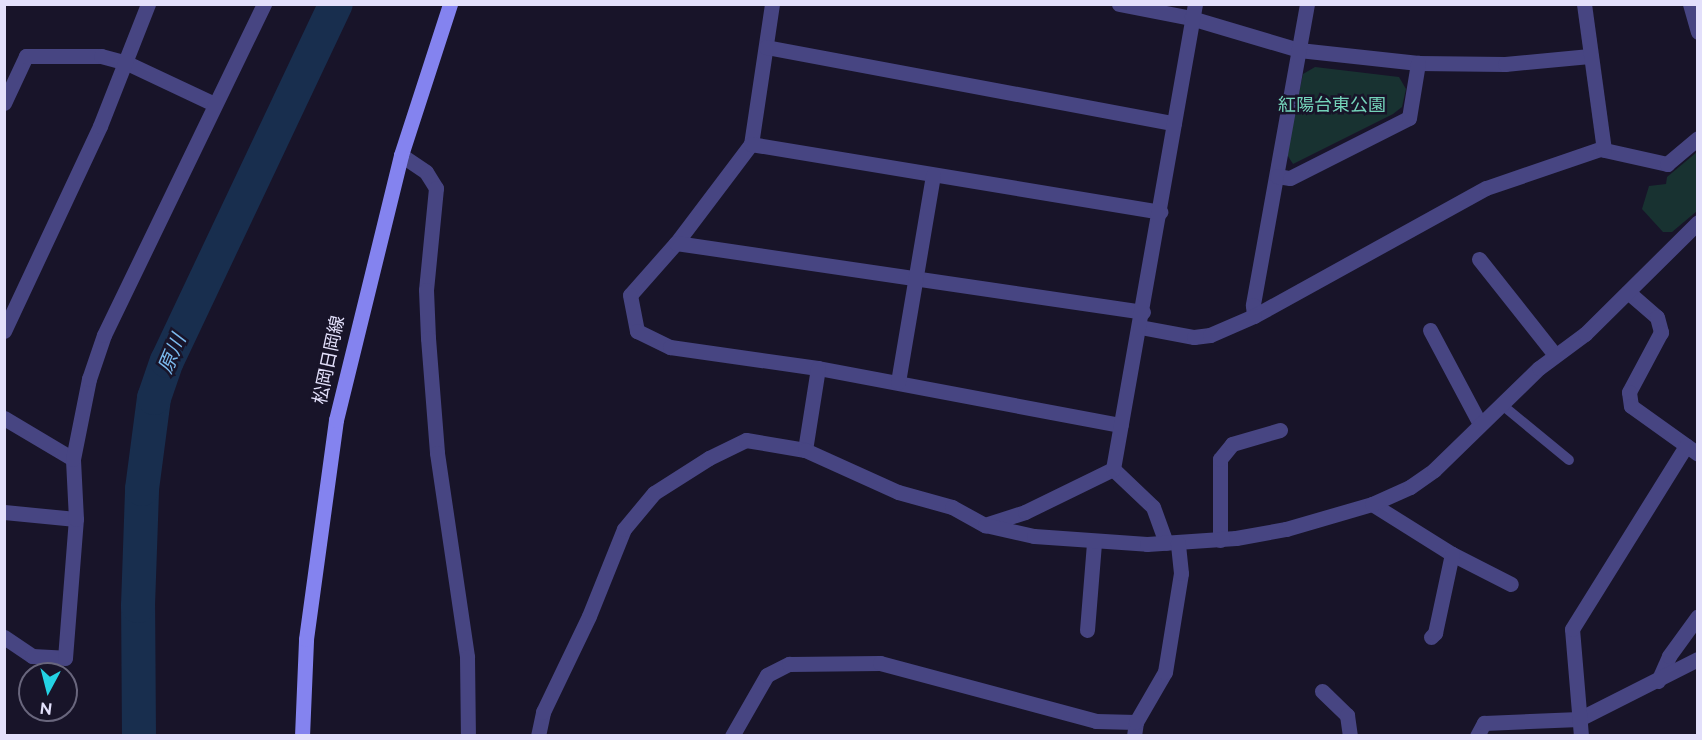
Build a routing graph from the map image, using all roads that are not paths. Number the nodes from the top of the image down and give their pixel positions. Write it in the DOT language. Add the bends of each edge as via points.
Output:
graph roads {
  1 [pos="148,4"];
  2 [pos="264,4"];
  3 [pos="450,4"];
  4 [pos="772,4"];
  5 [pos="1119,4"];
  6 [pos="1307,4"];
  7 [pos="1584,4"];
  8 [pos="1690,4"];
  9 [pos="1193,11"];
  10 [pos="1698,32"];
  11 [pos="766,47"];
  12 [pos="1299,50"];
  13 [pos="1590,56"];
  14 [pos="127,63"];
  15 [pos="1418,63"];
  16 [pos="4,103"];
  17 [pos="214,104"];
  18 [pos="1174,123"];
  19 [pos="1698,138"];
  20 [pos="751,144"];
  21 [pos="1604,150"];
  22 [pos="401,155"];
  23 [pos="933,175"];
  24 [pos="1277,176"];
  25 [pos="1160,212"];
  26 [pos="1698,222"];
  27 [pos="676,243"];
  28 [pos="1479,259"];
  29 [pos="915,279"];
  30 [pos="1628,292"];
  31 [pos="1254,316"];
  32 [pos="1142,320"];
  33 [pos="1430,330"];
  34 [pos="4,331"];
  35 [pos="1555,355"];
  36 [pos="818,368"];
  37 [pos="898,382"];
  38 [pos="1501,404"];
  39 [pos="4,418"];
  40 [pos="1480,424"];
  41 [pos="1121,425"];
  42 [pos="1280,430"];
  43 [pos="806,450"];
  44 [pos="1692,450"];
  45 [pos="73,459"];
  46 [pos="1569,460"];
  47 [pos="1113,469"];
  48 [pos="1372,504"];
  49 [pos="4,512"];
  50 [pos="76,519"];
  51 [pos="985,525"];
  52 [pos="1220,540"];
  53 [pos="1094,543"];
  54 [pos="1172,543"];
  55 [pos="1452,554"];
  56 [pos="1511,584"];
  57 [pos="1698,616"];
  58 [pos="1088,630"];
  59 [pos="4,637"];
  60 [pos="1431,637"];
  61 [pos="1698,659"];
  62 [pos="1658,681"];
  63 [pos="1322,691"];
  64 [pos="1579,719"];
  65 [pos="1135,729"];
  66 [pos="302,735"];
  67 [pos="468,735"];
  68 [pos="538,735"];
  69 [pos="732,735"];
  70 [pos="1350,735"];
  71 [pos="1477,735"];
  72 [pos="1581,735"];
  1 -- 14 [label="street"];
  2 -- 17 [label="street"];
  3 -- 22 [label="main road, 松岡日岡線"];
  4 -- 11 [label="street"];
  5 -- 9 [label="street"];
  6 -- 12 [label="street"];
  7 -- 13 [label="street"];
  8 -- 10 [label="street"];
  9 -- 12 [label="street"];
  9 -- 18 [label="street"];
  11 -- 18 [label="street"];
  11 -- 20 [label="street"];
  12 -- 15 [label="street"];
  12 -- 24 [label="street"];
  13 -- 15 [label="street" via="1506,64"];
  13 -- 21 [label="street"];
  14 -- 16 [label="street" via="101,56 26,56"];
  14 -- 17 [label="street"];
  14 -- 34 [label="street"];
  15 -- 24 [label="street" via="1409,118 1290,178"];
  17 -- 45 [label="street" via="104,335 89,379"];
  18 -- 25 [label="street"];
  19 -- 21 [label="street" via="1667,164"];
  20 -- 23 [label="street"];
  20 -- 27 [label="street"];
  21 -- 31 [label="street" via="1486,188"];
  22 -- 66 [label="main road, 松岡日岡線" via="336,420 306,639"];
  22 -- 67 [label="street" via="426,172 436,188 426,290 428,338 437,453 467,657"];
  23 -- 25 [label="street"];
  23 -- 29 [label="street"];
  24 -- 31 [label="street"];
  25 -- 32 [label="street"];
  26 -- 30 [label="street"];
  27 -- 29 [label="street"];
  27 -- 36 [label="street" via="630,295 637,332 670,347"];
  28 -- 35 [label="street"];
  29 -- 32 [label="street"];
  29 -- 37 [label="street"];
  30 -- 35 [label="street" via="1585,334"];
  30 -- 44 [label="street" via="1657,317 1661,332 1629,392 1631,406"];
  31 -- 32 [label="street" via="1210,335 1194,337"];
  32 -- 41 [label="street"];
  33 -- 40 [label="street"];
  35 -- 38 [label="street"];
  36 -- 37 [label="street"];
  36 -- 43 [label="street"];
  37 -- 41 [label="street"];
  38 -- 40 [label="street"];
  38 -- 46 [label="lane"];
  39 -- 45 [label="street"];
  40 -- 48 [label="street" via="1434,470 1410,487"];
  41 -- 47 [label="street"];
  42 -- 52 [label="street" via="1232,444 1220,459"];
  43 -- 51 [label="street" via="898,492 952,507"];
  43 -- 68 [label="street" via="746,440 709,458 654,494 624,528 589,616 543,712"];
  44 -- 64 [label="street" via="1572,629"];
  45 -- 50 [label="street"];
  47 -- 51 [label="street" via="1025,512"];
  47 -- 54 [label="street" via="1153,507"];
  48 -- 52 [label="street" via="1286,529"];
  48 -- 55 [label="street"];
  49 -- 50 [label="street"];
  50 -- 59 [label="street" via="65,658 32,656"];
  51 -- 53 [label="street"];
  52 -- 54 [label="street"];
  53 -- 54 [label="street"];
  53 -- 58 [label="street"];
  54 -- 65 [label="street" via="1181,573 1165,672"];
  55 -- 56 [label="street"];
  55 -- 60 [label="street"];
  57 -- 62 [label="street" via="1669,656"];
  61 -- 62 [label="street"];
  62 -- 64 [label="street"];
  63 -- 70 [label="street" via="1347,715"];
  64 -- 71 [label="street" via="1484,723"];
  64 -- 72 [label="street"];
  65 -- 69 [label="street" via="880,663 789,664 767,675"];
}
